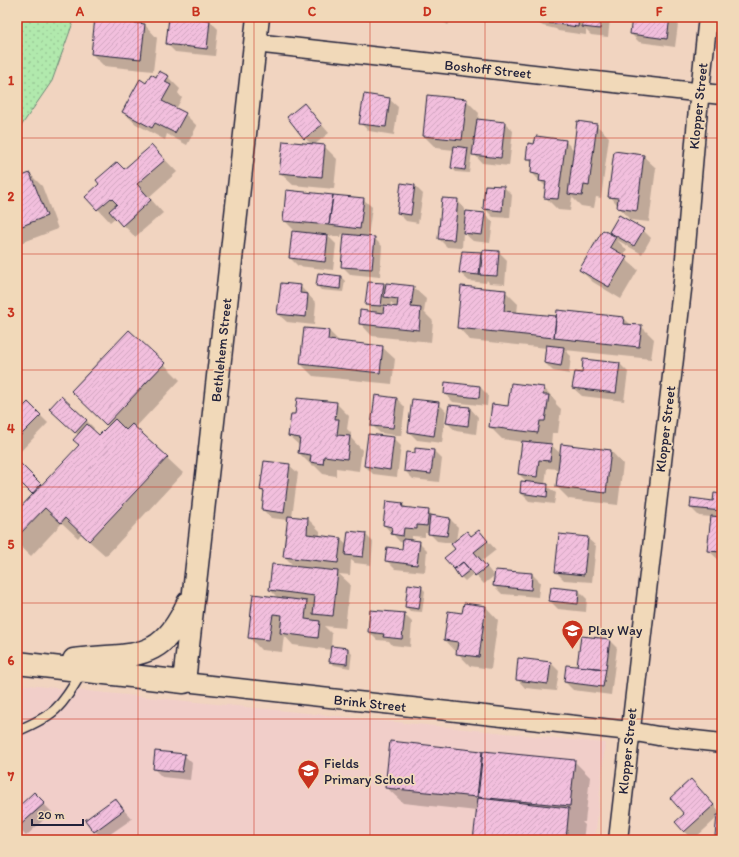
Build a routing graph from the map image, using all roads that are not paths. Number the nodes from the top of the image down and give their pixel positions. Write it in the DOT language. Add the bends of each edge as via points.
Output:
graph roads {
  1 [pos="258,17"];
  2 [pos="708,17"];
  3 [pos="255,44"];
  4 [pos="700,92"];
  5 [pos="722,95"];
  6 [pos="194,590"];
  7 [pos="17,663"];
  8 [pos="41,665"];
  9 [pos="83,671"];
  10 [pos="184,682"];
  11 [pos="17,731"];
  12 [pos="630,731"];
  13 [pos="722,743"];
  14 [pos="618,840"];
  1 -- 3 [label="main road, Bethlehem Street"];
  2 -- 4 [label="street, Klopper Street"];
  3 -- 4 [label="street, Boshoff Street"];
  3 -- 6 [label="main road, Bethlehem Street"];
  4 -- 5 [label="street, Boshoff Street"];
  4 -- 12 [label="street, Klopper Street" via="683,281"];
  6 -- 8 [label="main road" via="171,634 149,650 131,655"];
  6 -- 10 [label="main road, Bethlehem Street"];
  7 -- 8 [label="main road, Brink Street"];
  8 -- 9 [label="main road, Brink Street"];
  9 -- 10 [label="main road, Brink Street"];
  9 -- 11 [label="lane" via="62,704 52,714"];
  10 -- 12 [label="street, Brink Street"];
  12 -- 13 [label="street, Brink Street"];
  12 -- 14 [label="street, Klopper Street"];
}
